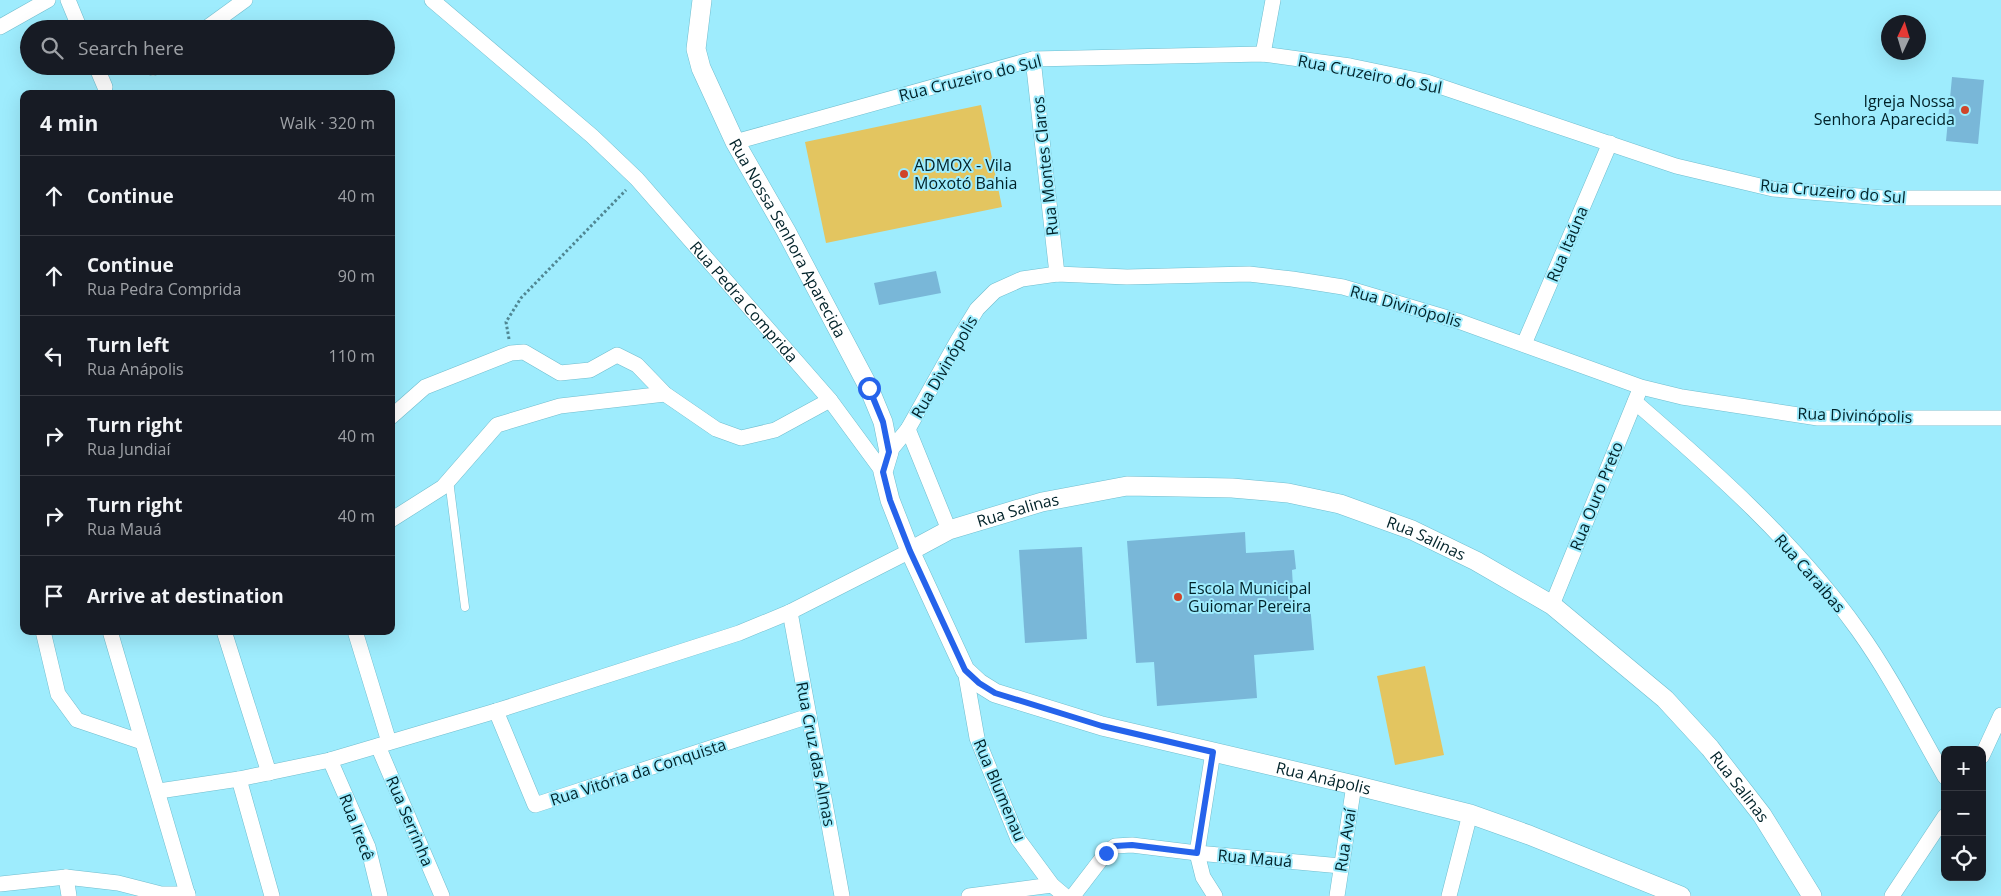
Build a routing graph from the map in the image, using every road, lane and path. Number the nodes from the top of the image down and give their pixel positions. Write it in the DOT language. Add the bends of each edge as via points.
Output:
graph roads {
  1 [pos="48,0"];
  2 [pos="68,0"];
  3 [pos="245,0"];
  4 [pos="432,0"];
  5 [pos="1273,0"];
  6 [pos="699,2"];
  7 [pos="76,20"];
  8 [pos="217,20"];
  9 [pos="0,27"];
  10 [pos="1263,54"];
  11 [pos="1033,59"];
  12 [pos="100,75"];
  13 [pos="105,87"];
  14 [pos="735,142"];
  15 [pos="1610,143"];
  16 [pos="637,179"];
  17 [pos="2001,198"];
  18 [pos="1057,274"];
  19 [pos="1524,344"];
  20 [pos="511,353"];
  21 [pos="1641,387"];
  22 [pos="665,394"];
  23 [pos="830,400"];
  24 [pos="1634,402"];
  25 [pos="395,413"];
  26 [pos="2001,418"];
  27 [pos="908,429"];
  28 [pos="889,452"];
  29 [pos="883,472"];
  30 [pos="449,480"];
  31 [pos="395,517"];
  32 [pos="949,530"];
  33 [pos="910,551"];
  34 [pos="1552,605"];
  35 [pos="465,607"];
  36 [pos="790,612"];
  37 [pos="44,635"];
  38 [pos="111,635"];
  39 [pos="225,635"];
  40 [pos="356,635"];
  41 [pos="965,670"];
  42 [pos="496,711"];
  43 [pos="2001,715"];
  44 [pos="809,716"];
  45 [pos="142,742"];
  46 [pos="384,744"];
  47 [pos="1986,747"];
  48 [pos="1213,752"];
  49 [pos="330,760"];
  50 [pos="1941,770"];
  51 [pos="269,773"];
  52 [pos="239,779"];
  53 [pos="1354,785"];
  54 [pos="158,791"];
  55 [pos="1470,814"];
  56 [pos="1941,822"];
  57 [pos="1197,853"];
  58 [pos="1341,866"];
  59 [pos="66,878"];
  60 [pos="0,884"];
  61 [pos="1052,886"];
  62 [pos="188,895"];
  63 [pos="70,896"];
  64 [pos="272,896"];
  65 [pos="380,896"];
  66 [pos="442,896"];
  67 [pos="842,896"];
  68 [pos="969,896"];
  69 [pos="1065,896"];
  70 [pos="1073,896"];
  71 [pos="1215,896"];
  72 [pos="1337,896"];
  73 [pos="1449,896"];
  74 [pos="1681,896"];
  75 [pos="1812,896"];
  76 [pos="1892,896"];
  1 -- 9 [label="street"];
  2 -- 7 [label="street"];
  3 -- 8 [label="street"];
  4 -- 16 [label="street, Rua Pedra Comprida" via="592,136"];
  5 -- 10 [label="street"];
  6 -- 14 [label="street, Rua Nossa Senhora Aparecida" via="696,49 701,68"];
  10 -- 11 [label="street, Rua Cruzeiro do Sul"];
  10 -- 15 [label="street, Rua Cruzeiro do Sul" via="1350,66 1427,82"];
  11 -- 14 [label="street, Rua Cruzeiro do Sul"];
  11 -- 18 [label="street, Rua Montes Claros"];
  12 -- 13 [label="street"];
  14 -- 28 [label="street, Rua Nossa Senhora Aparecida" via="869,388 883,422"];
  15 -- 17 [label="street, Rua Cruzeiro do Sul" via="1676,166 1773,189 1883,198"];
  15 -- 19 [label="street, Rua Itaúna"];
  16 -- 20 [label="path" via="521,298 506,322"];
  16 -- 23 [label="street, Rua Pedra Comprida"];
  18 -- 19 [label="street, Rua Divinópolis" via="1249,274 1292,279 1343,287"];
  18 -- 27 [label="street, Rua Divinópolis" via="1022,280 996,292 978,309"];
  19 -- 21 [label="street, Rua Divinópolis"];
  20 -- 22 [label="street" via="524,352 560,373 590,370 617,355 637,365"];
  20 -- 25 [label="street" via="425,387"];
  21 -- 24 [label="street, Rua Ouro Preto"];
  21 -- 26 [label="street, Rua Divinópolis" via="1682,397 1818,418"];
  22 -- 23 [label="street" via="716,429 741,438 775,430"];
  22 -- 30 [label="street" via="560,406 497,425"];
  23 -- 29 [label="street, Rua Pedra Comprida"];
  24 -- 34 [label="street, Rua Ouro Preto"];
  24 -- 50 [label="street, Rua Caraibas" via="1692,452 1794,550 1858,629"];
  27 -- 28 [label="street, Rua Divinópolis"];
  27 -- 32 [label="street"];
  28 -- 29 [label="street, Rua Nossa Senhora Aparecida"];
  29 -- 33 [label="street, Rua Pedra Comprida"];
  30 -- 31 [label="street"];
  30 -- 35 [label="lane"];
  32 -- 33 [label="street, Rua Salinas"];
  32 -- 34 [label="street, Rua Salinas" via="1042,502 1126,486 1232,488 1288,493 1340,504 1412,530 1476,561"];
  33 -- 36 [label="street"];
  33 -- 41 [label="street, Rua Pedra Comprida"];
  34 -- 75 [label="street, Rua Salinas" via="1666,699 1710,748 1762,815"];
  36 -- 42 [label="street" via="739,633"];
  36 -- 44 [label="street, Rua Cruz das Almas"];
  37 -- 45 [label="street" via="58,694 77,720"];
  38 -- 45 [label="street"];
  39 -- 51 [label="street"];
  40 -- 46 [label="street, Rua Serrinha"];
  41 -- 48 [label="street, Rua Anápolis" via="995,693 1102,726"];
  41 -- 61 [label="street, Rua Blumenau" via="977,738 1018,839"];
  42 -- 44 [label="street, Rua Vitória da Conquista" via="535,805"];
  42 -- 46 [label="street"];
  43 -- 47 [label="street"];
  44 -- 67 [label="street, Rua Cruz das Almas"];
  45 -- 54 [label="street"];
  46 -- 49 [label="street"];
  46 -- 66 [label="street, Rua Serrinha"];
  48 -- 53 [label="street, Rua Anápolis"];
  48 -- 57 [label="street"];
  49 -- 51 [label="street"];
  49 -- 65 [label="street, Rua Irecê" via="368,847"];
  51 -- 52 [label="street"];
  52 -- 54 [label="street"];
  52 -- 64 [label="street"];
  53 -- 55 [label="street, Rua Anápolis"];
  53 -- 58 [label="street, Rua Avaí"];
  54 -- 62 [label="street"];
  55 -- 73 [label="street"];
  55 -- 74 [label="street, Rua Anápolis"];
  56 -- 76 [label="street"];
  57 -- 58 [label="street, Rua Mauá"];
  57 -- 70 [label="street, Rua Mauá" via="1115,846"];
  57 -- 71 [label="street" via="1203,877"];
  58 -- 72 [label="street, Rua Avaí"];
  59 -- 60 [label="street"];
  59 -- 62 [label="street" via="118,882 161,894"];
  59 -- 63 [label="street"];
  61 -- 68 [label="street"];
  61 -- 69 [label="street, Rua Blumenau"];
}
